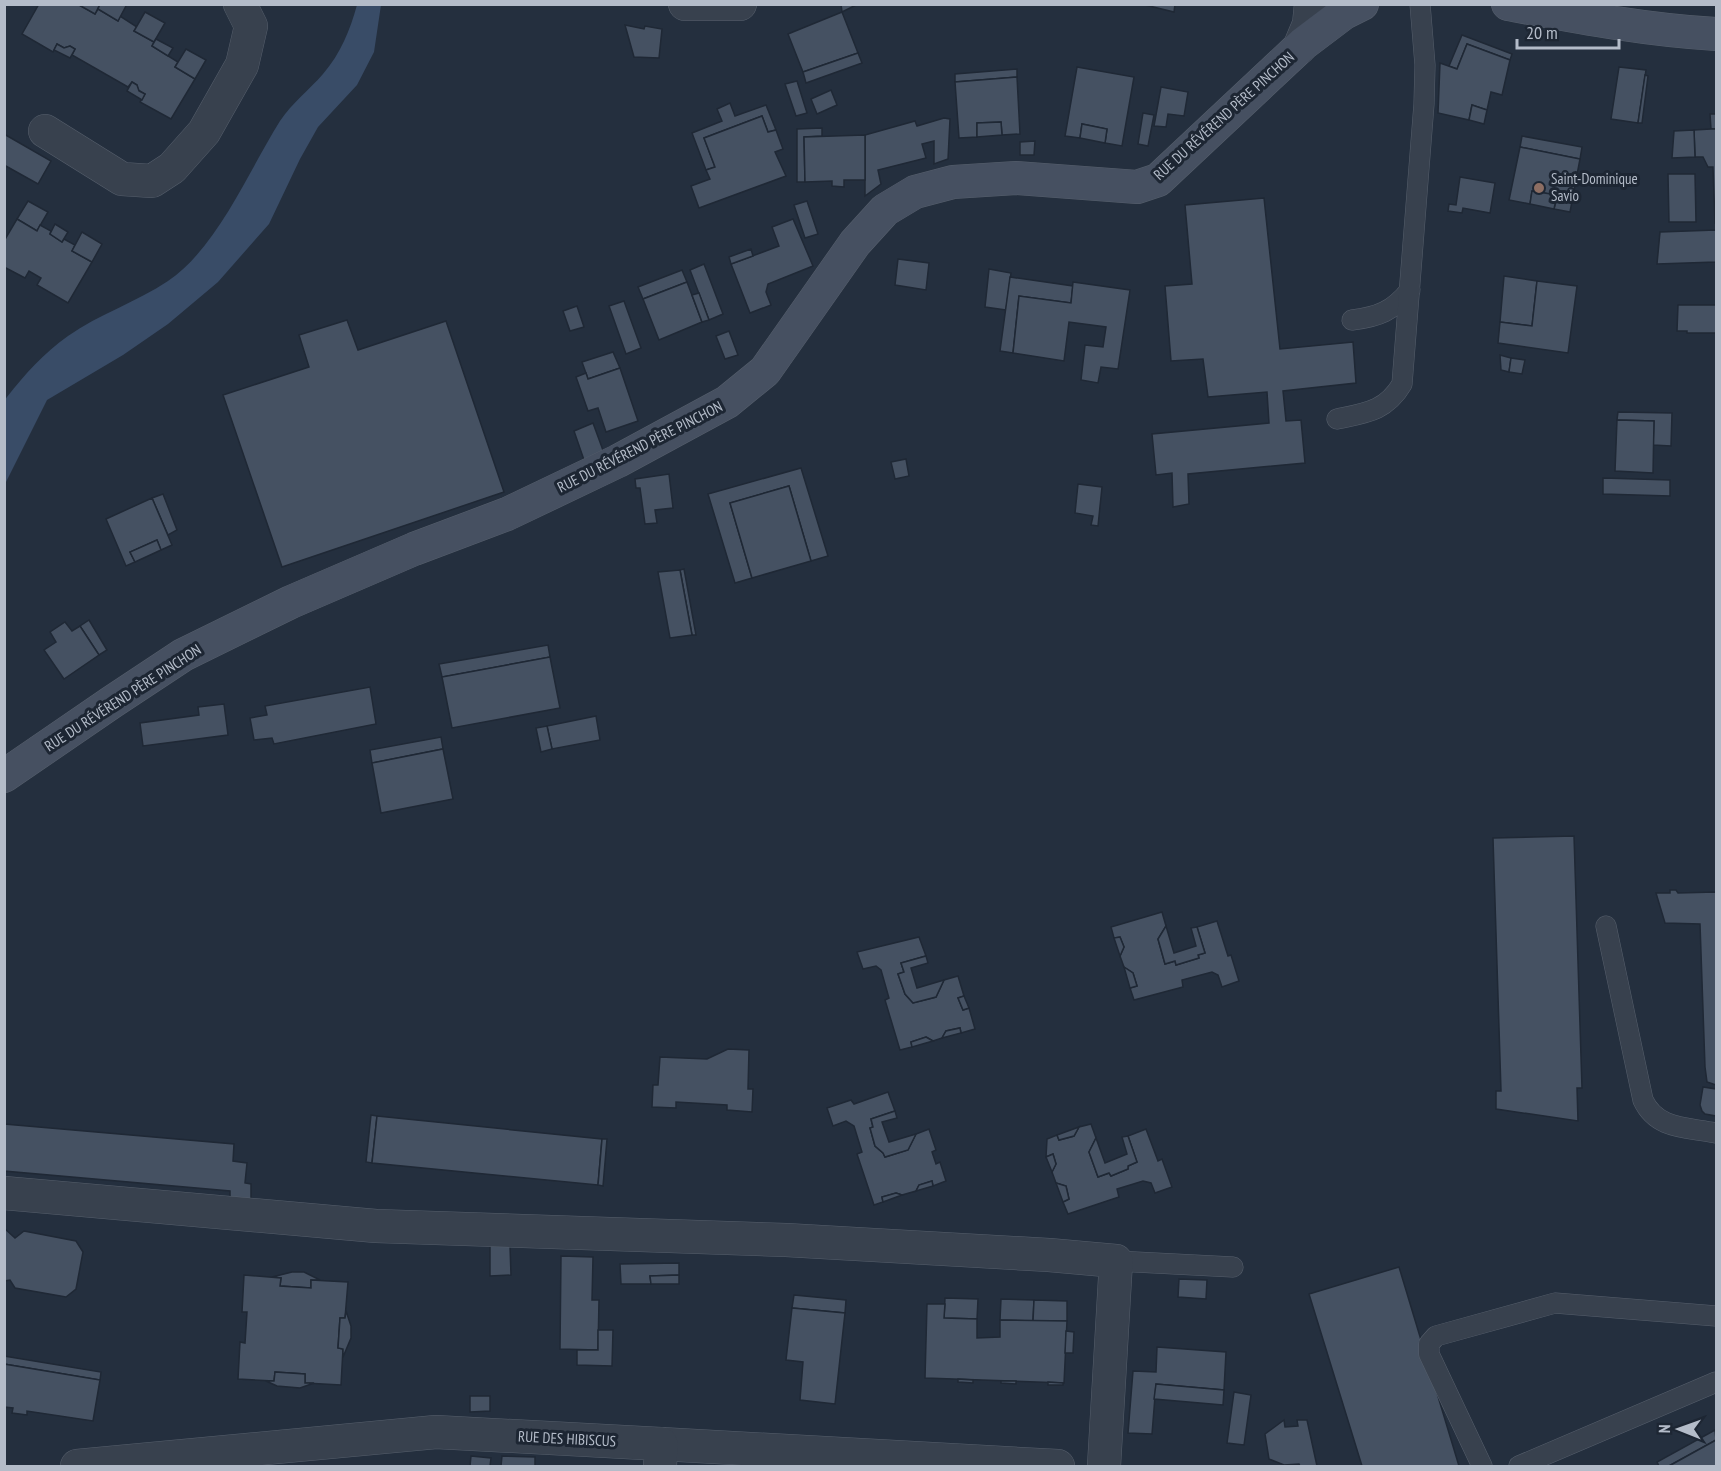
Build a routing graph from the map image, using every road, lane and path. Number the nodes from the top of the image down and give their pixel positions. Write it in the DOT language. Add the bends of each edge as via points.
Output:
graph roads {
  1 [pos="240,4"];
  2 [pos="685,4"];
  3 [pos="740,4"];
  4 [pos="1311,4"];
  5 [pos="1362,4"];
  6 [pos="1420,4"];
  7 [pos="1509,4"];
  8 [pos="1716,34"];
  9 [pos="1299,48"];
  10 [pos="45,131"];
  11 [pos="1410,290"];
  12 [pos="1352,320"];
  13 [pos="1337,419"];
  14 [pos="4,776"];
  15 [pos="1606,926"];
  16 [pos="1716,1132"];
  17 [pos="4,1193"];
  18 [pos="1116,1262"];
  19 [pos="1233,1267"];
  20 [pos="1716,1316"];
  21 [pos="1716,1382"];
  22 [pos="660,1455"];
  23 [pos="77,1467"];
  24 [pos="1058,1467"];
  25 [pos="1104,1467"];
  26 [pos="1482,1467"];
  27 [pos="1519,1467"];
  1 -- 10 [label="street" via="251,26 242,65 204,132 172,168 152,181 122,179"];
  2 -- 3 [label="street"];
  4 -- 9 [label="street" via="1309,24"];
  5 -- 9 [label="main road, RUE DU RÉVÉREND PÈRE PINCHON"];
  6 -- 11 [label="lane" via="1424,104"];
  7 -- 8 [label="main road" via="1586,20"];
  9 -- 14 [label="main road, RUE DU RÉVÉREND PÈRE PINCHON" via="1158,180 1137,188 1017,178 952,182 915,192 885,210 855,243 765,371 727,402 618,461 507,514 291,602 183,655"];
  11 -- 12 [label="lane" via="1385,312"];
  11 -- 13 [label="lane" via="1402,384 1394,398 1381,408"];
  15 -- 16 [label="lane" via="1648,1111 1670,1124"];
  17 -- 18 [label="street" via="376,1226 786,1240"];
  18 -- 19 [label="lane"];
  18 -- 25 [label="street"];
  20 -- 26 [label="lane" via="1556,1304 1436,1336 1429,1344 1428,1354"];
  21 -- 27 [label="lane"];
  22 -- 23 [label="street, RUE DES HIBISCUS" via="436,1432"];
  22 -- 24 [label="street, RUE DES HIBISCUS"];
}
